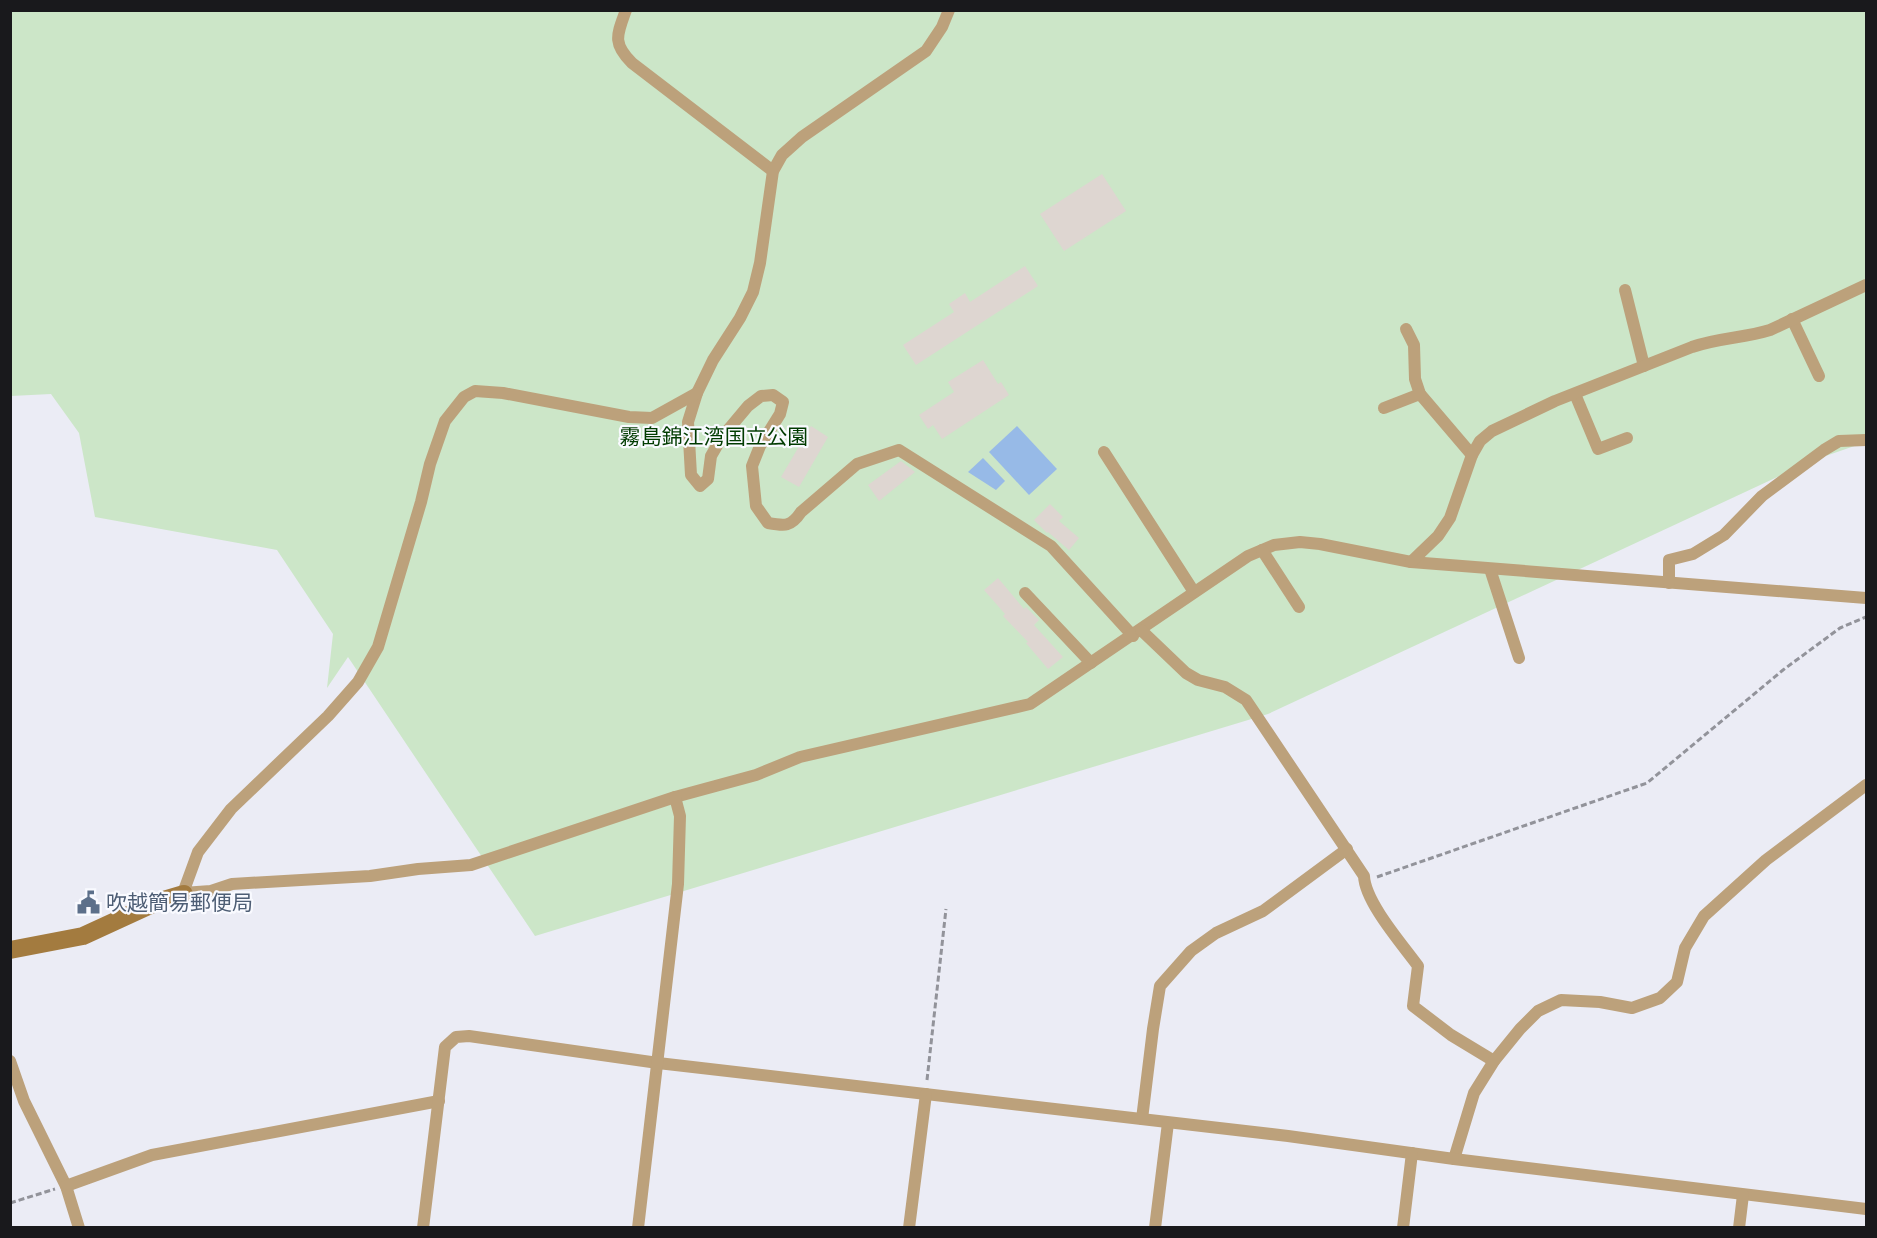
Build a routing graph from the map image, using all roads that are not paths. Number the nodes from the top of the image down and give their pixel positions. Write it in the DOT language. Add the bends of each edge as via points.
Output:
graph roads {
  1 [pos="949,10"];
  2 [pos="624,11"];
  3 [pos="773,171"];
  4 [pos="1866,285"];
  5 [pos="1625,290"];
  6 [pos="1792,319"];
  7 [pos="1406,329"];
  8 [pos="1644,366"];
  9 [pos="1819,376"];
  10 [pos="697,393"];
  11 [pos="1420,394"];
  12 [pos="1575,394"];
  13 [pos="1384,408"];
  14 [pos="1627,438"];
  15 [pos="1866,440"];
  16 [pos="1104,452"];
  17 [pos="1472,455"];
  18 [pos="1262,550"];
  19 [pos="1411,562"];
  20 [pos="1490,569"];
  21 [pos="1669,583"];
  22 [pos="1194,592"];
  23 [pos="1025,593"];
  24 [pos="1866,598"];
  25 [pos="1299,607"];
  26 [pos="1137,633"];
  27 [pos="1520,658"];
  28 [pos="1091,663"];
  29 [pos="1866,785"];
  30 [pos="675,797"];
  31 [pos="1347,849"];
  32 [pos="184,894"];
  33 [pos="10,950"];
  34 [pos="10,1061"];
  35 [pos="1494,1061"];
  36 [pos="658,1063"];
  37 [pos="926,1094"];
  38 [pos="439,1101"];
  39 [pos="1142,1119"];
  40 [pos="1167,1123"];
  41 [pos="1412,1153"];
  42 [pos="1454,1159"];
  43 [pos="66,1186"];
  44 [pos="1743,1195"];
  45 [pos="1866,1209"];
  46 [pos="79,1227"];
  47 [pos="423,1227"];
  48 [pos="638,1227"];
  49 [pos="909,1227"];
  50 [pos="1155,1227"];
  51 [pos="1403,1227"];
  52 [pos="1739,1227"];
  1 -- 3 [label="street" via="926,51 802,137 782,155"];
  2 -- 3 [label="street" via="617,36 621,51 632,63"];
  3 -- 10 [label="street" via="753,292"];
  4 -- 6 [label="street"];
  5 -- 8 [label="street"];
  6 -- 8 [label="street" via="1754,335 1709,341"];
  6 -- 9 [label="street"];
  7 -- 11 [label="street" via="1414,345 1415,379"];
  8 -- 12 [label="street"];
  10 -- 26 [label="street" via="688,422 691,475 700,486 708,479 711,456 722,438 748,406 760,396 773,395 783,402 780,414 752,466 756,506 768,523 784,526 795,521 857,464 899,450 1051,546"];
  10 -- 32 [label="street" via="652,418 503,393 474,391 464,397 445,422 429,464 378,647 368,665 328,716 231,809 198,852"];
  11 -- 13 [label="street"];
  11 -- 17 [label="street"];
  12 -- 14 [label="street" via="1598,449"];
  12 -- 17 [label="street" via="1492,431"];
  15 -- 21 [label="street" via="1839,441 1824,450 1762,496 1724,535 1693,554 1669,560"];
  16 -- 22 [label="street"];
  17 -- 19 [label="street" via="1450,518"];
  18 -- 19 [label="street" via="1300,542"];
  18 -- 22 [label="street"];
  18 -- 25 [label="street"];
  19 -- 20 [label="street"];
  20 -- 21 [label="street"];
  20 -- 27 [label="street"];
  21 -- 24 [label="street"];
  22 -- 26 [label="street"];
  23 -- 28 [label="street"];
  26 -- 28 [label="street"];
  26 -- 31 [label="street" via="1186,673 1225,687 1246,700"];
  28 -- 30 [label="street" via="1030,704 800,757 756,775"];
  29 -- 35 [label="street" via="1766,860 1704,916 1685,948 1677,982 1660,998 1632,1008 1561,1000 1538,1011"];
  30 -- 32 [label="street" via="471,865 232,884"];
  30 -- 36 [label="street" via="680,816 678,884"];
  31 -- 35 [label="street" via="1364,876 1378,911 1418,966 1413,1006"];
  31 -- 39 [label="street" via="1263,911 1216,933 1191,951 1160,986"];
  32 -- 33 [label="street" via="83,936"];
  34 -- 43 [label="street" via="24,1101"];
  35 -- 42 [label="street" via="1474,1093"];
  36 -- 37 [label="street"];
  36 -- 38 [label="street" via="456,1037 445,1047"];
  36 -- 48 [label="street"];
  37 -- 39 [label="street"];
  37 -- 49 [label="street"];
  38 -- 43 [label="street" via="152,1155"];
  38 -- 47 [label="street"];
  39 -- 40 [label="street"];
  40 -- 41 [label="street"];
  40 -- 50 [label="street"];
  41 -- 42 [label="street"];
  41 -- 51 [label="street"];
  42 -- 44 [label="street"];
  43 -- 46 [label="street"];
  44 -- 45 [label="street"];
  44 -- 52 [label="street"];
}
